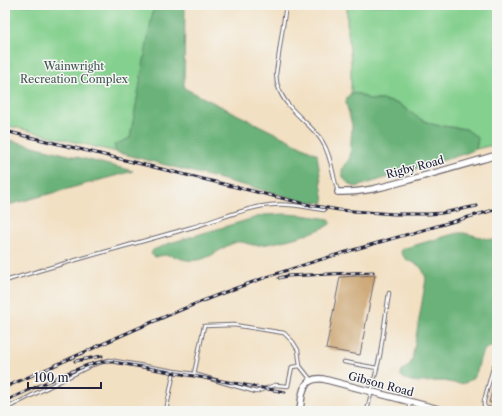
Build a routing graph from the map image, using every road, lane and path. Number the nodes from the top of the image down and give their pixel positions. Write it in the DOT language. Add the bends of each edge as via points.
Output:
graph roads {
  1 [pos="286,5"];
  2 [pos="497,155"];
  3 [pos="338,192"];
  4 [pos="324,210"];
  5 [pos="5,281"];
  6 [pos="389,293"];
  7 [pos="344,362"];
  8 [pos="497,363"];
  9 [pos="300,366"];
  10 [pos="377,368"];
  11 [pos="174,371"];
  12 [pos="194,374"];
  13 [pos="312,380"];
  14 [pos="371,392"];
  15 [pos="410,402"];
  16 [pos="5,410"];
  17 [pos="492,410"];
  18 [pos="497,410"];
  19 [pos="166,411"];
  20 [pos="300,411"];
  21 [pos="367,411"];
  22 [pos="408,411"];
  23 [pos="446,411"];
  1 -- 3 [label="lane" via="276,74 277,84 288,103 318,134 325,146"];
  2 -- 3 [label="street, Rigby Road" via="378,188"];
  4 -- 5 [label="lane" via="282,204 251,208"];
  6 -- 10 [label="lane"];
  7 -- 10 [label="lane"];
  8 -- 17 [label="lane" via="493,368 484,401 484,406"];
  9 -- 12 [label="lane" via="292,367 288,386 275,385 256,392"];
  9 -- 12 [label="lane" via="298,350 284,333 234,325 204,326"];
  9 -- 13 [label="lane"];
  10 -- 14 [label="lane"];
  11 -- 12 [label="lane"];
  11 -- 16 [label="lane" via="109,360 92,365"];
  11 -- 19 [label="lane"];
  13 -- 14 [label="street, Gibson Road" via="323,379"];
  13 -- 20 [label="street" via="304,388"];
  14 -- 15 [label="street, Gibson Road"];
  14 -- 21 [label="lane"];
  15 -- 22 [label="lane"];
  15 -- 23 [label="street, Gibson Road"];
  17 -- 18 [label="lane"];
}
